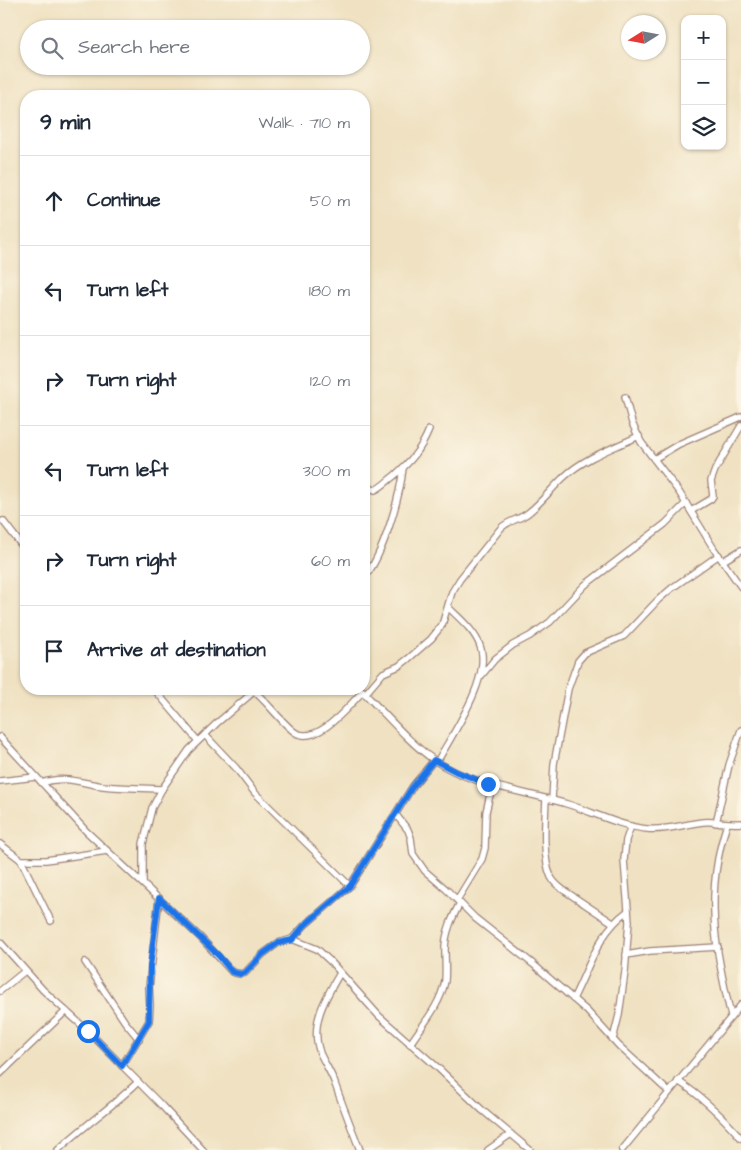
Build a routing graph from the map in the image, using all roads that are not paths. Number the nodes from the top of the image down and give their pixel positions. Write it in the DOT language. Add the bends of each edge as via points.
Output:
graph roads {
  1 [pos="625,398"];
  2 [pos="741,417"];
  3 [pos="741,426"];
  4 [pos="429,430"];
  5 [pos="639,436"];
  6 [pos="654,459"];
  7 [pos="403,468"];
  8 [pos="370,488"];
  9 [pos="686,503"];
  10 [pos="691,511"];
  11 [pos="3,521"];
  12 [pos="20,543"];
  13 [pos="741,550"];
  14 [pos="718,555"];
  15 [pos="723,561"];
  16 [pos="370,568"];
  17 [pos="741,587"];
  18 [pos="448,607"];
  19 [pos="481,676"];
  20 [pos="370,685"];
  21 [pos="159,695"];
  22 [pos="249,695"];
  23 [pos="260,695"];
  24 [pos="359,695"];
  25 [pos="367,695"];
  26 [pos="741,730"];
  27 [pos="205,735"];
  28 [pos="0,737"];
  29 [pos="198,741"];
  30 [pos="436,761"];
  31 [pos="36,777"];
  32 [pos="0,782"];
  33 [pos="42,783"];
  34 [pos="494,785"];
  35 [pos="162,789"];
  36 [pos="549,799"];
  37 [pos="396,815"];
  38 [pos="716,823"];
  39 [pos="741,823"];
  40 [pos="727,824"];
  41 [pos="631,826"];
  42 [pos="0,844"];
  43 [pos="107,851"];
  44 [pos="21,860"];
  45 [pos="143,884"];
  46 [pos="350,886"];
  47 [pos="159,898"];
  48 [pos="458,901"];
  49 [pos="628,911"];
  50 [pos="51,922"];
  51 [pos="613,923"];
  52 [pos="292,940"];
  53 [pos="0,942"];
  54 [pos="718,947"];
  55 [pos="626,955"];
  56 [pos="85,962"];
  57 [pos="25,971"];
  58 [pos="340,973"];
  59 [pos="0,991"];
  60 [pos="572,999"];
  61 [pos="741,1005"];
  62 [pos="66,1011"];
  63 [pos="731,1016"];
  64 [pos="140,1039"];
  65 [pos="613,1039"];
  66 [pos="410,1044"];
  67 [pos="122,1066"];
  68 [pos="0,1074"];
  69 [pos="678,1081"];
  70 [pos="138,1082"];
  71 [pos="669,1092"];
  72 [pos="511,1134"];
  73 [pos="741,1138"];
  74 [pos="58,1150"];
  75 [pos="203,1150"];
  76 [pos="360,1150"];
  77 [pos="488,1150"];
  78 [pos="530,1150"];
  79 [pos="622,1150"];
  1 -- 5 [label="street"];
  2 -- 6 [label="street" via="678,444"];
  3 -- 10 [label="street" via="715,470 711,500"];
  4 -- 7 [label="street" via="419,451"];
  5 -- 6 [label="street"];
  5 -- 18 [label="street" via="583,463 529,512 506,522 460,579"];
  6 -- 9 [label="street"];
  7 -- 8 [label="street" via="381,487"];
  7 -- 16 [label="street" via="392,519"];
  9 -- 10 [label="street"];
  9 -- 19 [label="street" via="665,524 585,585 550,622 495,659"];
  10 -- 14 [label="street"];
  11 -- 12 [label="street"];
  13 -- 15 [label="street"];
  14 -- 15 [label="street"];
  14 -- 36 [label="street" via="665,594 624,636 585,653 578,661 568,689"];
  15 -- 17 [label="street"];
  18 -- 19 [label="street" via="479,644"];
  18 -- 20 [label="street" via="442,625 431,639"];
  19 -- 30 [label="street" via="474,695"];
  21 -- 29 [label="street"];
  22 -- 27 [label="street"];
  23 -- 24 [label="street" via="299,735 323,730"];
  25 -- 30 [label="street"];
  26 -- 38 [label="street" via="729,765"];
  27 -- 29 [label="street"];
  27 -- 46 [label="street" via="255,794"];
  28 -- 31 [label="street"];
  29 -- 35 [label="street"];
  30 -- 34 [label="street"];
  30 -- 37 [label="street" via="413,786"];
  31 -- 32 [label="street"];
  31 -- 33 [label="street"];
  33 -- 35 [label="street" via="54,778 103,786"];
  33 -- 43 [label="street"];
  34 -- 36 [label="street"];
  34 -- 48 [label="street" via="488,799 482,859"];
  35 -- 45 [label="street" via="152,808 143,844"];
  36 -- 41 [label="street"];
  36 -- 51 [label="street" via="546,851 551,877 562,889"];
  37 -- 46 [label="street"];
  37 -- 48 [label="street" via="408,830 413,854 418,861"];
  38 -- 40 [label="street"];
  38 -- 41 [label="street" via="655,829"];
  39 -- 40 [label="street"];
  40 -- 54 [label="street" via="714,880"];
  41 -- 49 [label="street" via="624,860"];
  42 -- 44 [label="street"];
  43 -- 44 [label="street" via="46,860"];
  43 -- 45 [label="street"];
  44 -- 50 [label="street"];
  45 -- 47 [label="street"];
  46 -- 52 [label="street"];
  47 -- 52 [label="street" via="236,974 248,971 278,943"];
  47 -- 64 [label="street" via="150,977 149,1021"];
  48 -- 60 [label="street"];
  48 -- 66 [label="street" via="449,925 441,994"];
  49 -- 51 [label="street"];
  49 -- 55 [label="street"];
  51 -- 60 [label="street" via="600,940"];
  52 -- 58 [label="street" via="317,950"];
  53 -- 57 [label="street"];
  54 -- 55 [label="street"];
  54 -- 63 [label="street"];
  55 -- 65 [label="street" via="621,1005"];
  56 -- 64 [label="street"];
  57 -- 59 [label="street"];
  57 -- 62 [label="street"];
  58 -- 66 [label="street"];
  58 -- 76 [label="street" via="325,997 317,1033 320,1052"];
  60 -- 65 [label="street"];
  61 -- 63 [label="street"];
  62 -- 67 [label="street"];
  62 -- 68 [label="street"];
  63 -- 69 [label="street"];
  64 -- 67 [label="street"];
  65 -- 71 [label="street"];
  66 -- 72 [label="street"];
  67 -- 70 [label="street"];
  69 -- 71 [label="street"];
  69 -- 73 [label="street" via="699,1095"];
  70 -- 74 [label="street"];
  70 -- 75 [label="street"];
  71 -- 79 [label="street"];
  72 -- 77 [label="street"];
  72 -- 78 [label="street"];
}
